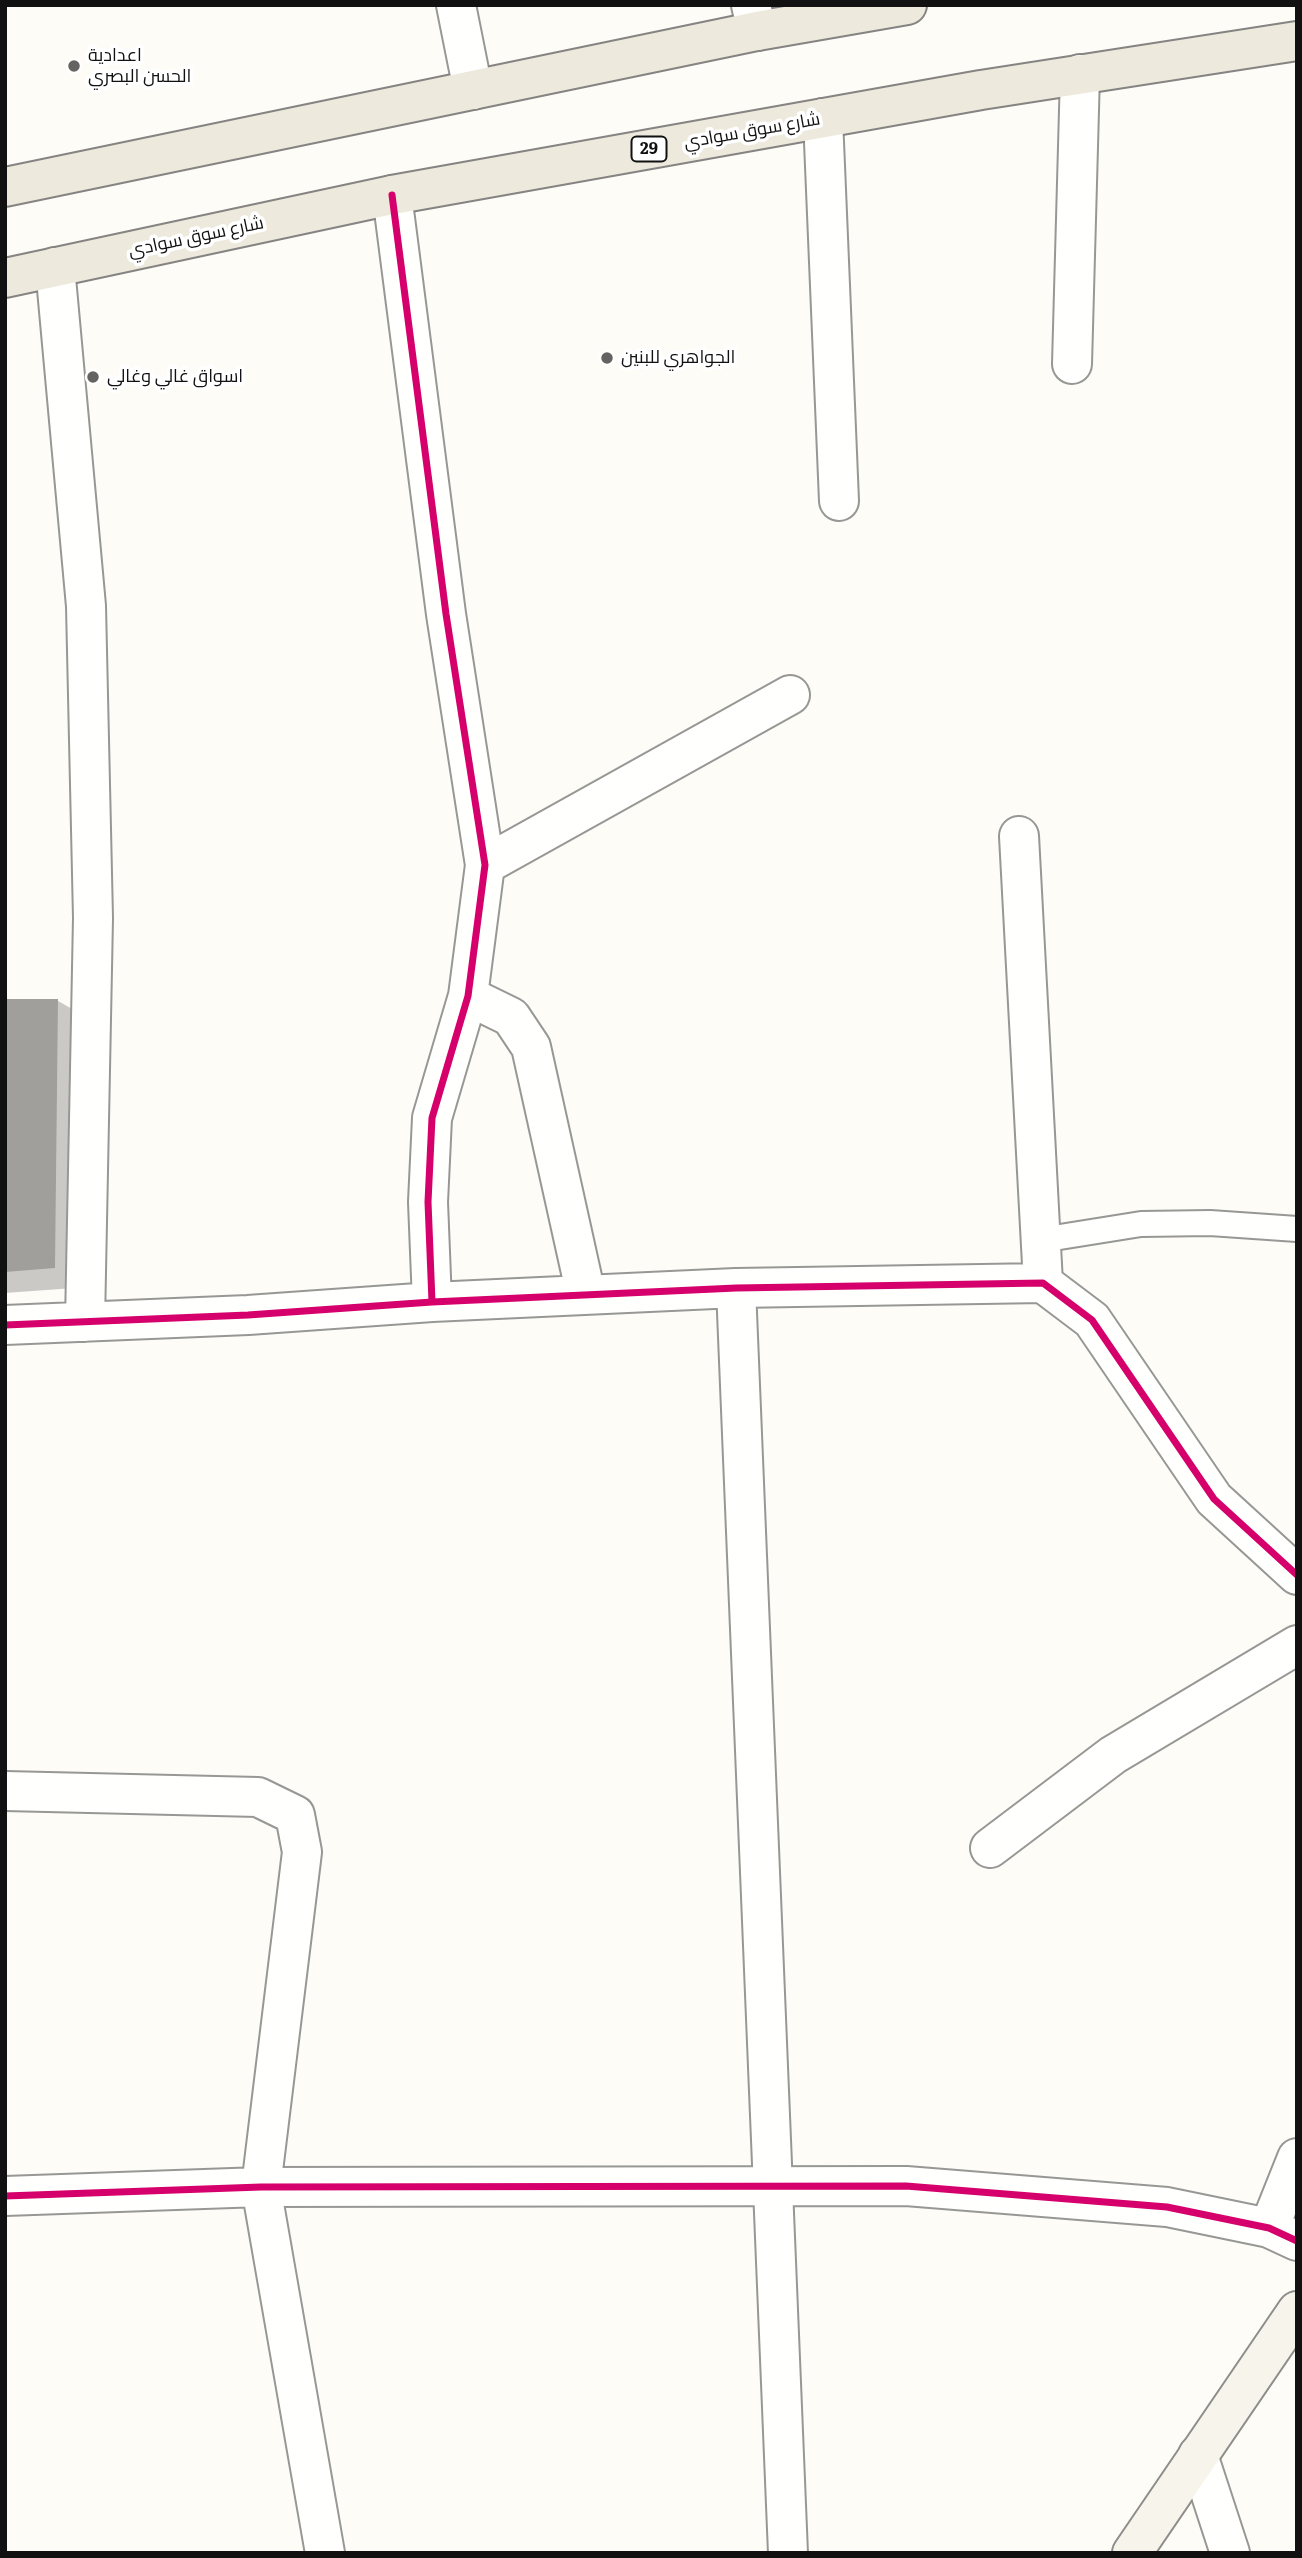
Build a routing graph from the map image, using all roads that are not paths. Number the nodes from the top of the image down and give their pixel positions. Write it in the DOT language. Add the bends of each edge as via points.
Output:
graph roads {
  1 [pos="456,5"];
  2 [pos="907,5"];
  3 [pos="754,18"];
  4 [pos="1297,41"];
  5 [pos="1080,74"];
  6 [pos="473,90"];
  7 [pos="823,118"];
  8 [pos="5,187"];
  9 [pos="392,195"];
  10 [pos="55,267"];
  11 [pos="5,278"];
  12 [pos="1072,364"];
  13 [pos="839,501"];
  14 [pos="790,695"];
  15 [pos="1019,836"];
  16 [pos="485,865"];
  17 [pos="468,996"];
  18 [pos="1297,1229"];
  19 [pos="1041,1240"];
  20 [pos="1043,1283"];
  21 [pos="736,1288"];
  22 [pos="586,1295"];
  23 [pos="432,1302"];
  24 [pos="85,1322"];
  25 [pos="5,1325"];
  26 [pos="1297,1575"];
  27 [pos="1297,1645"];
  28 [pos="5,1791"];
  29 [pos="990,1848"];
  30 [pos="1297,2158"];
  31 [pos="773,2186"];
  32 [pos="261,2187"];
  33 [pos="5,2196"];
  34 [pos="1283,2234"];
  35 [pos="1297,2311"];
  36 [pos="1198,2455"];
  37 [pos="325,2553"];
  38 [pos="788,2553"];
  39 [pos="1132,2553"];
  40 [pos="1230,2553"];
  1 -- 6 [label="street"];
  2 -- 3 [label="main road"];
  3 -- 6 [label="main road"];
  4 -- 5 [label="main road, شارع سوق سوادي / 29"];
  5 -- 7 [label="main road, شارع سوق سوادي / 29"];
  5 -- 12 [label="street"];
  6 -- 8 [label="main road"];
  7 -- 9 [label="main road, شارع سوق سوادي / 29"];
  7 -- 13 [label="street"];
  9 -- 10 [label="main road, شارع سوق سوادي / 29"];
  9 -- 16 [label="street" via="446,614"];
  10 -- 11 [label="main road, شارع سوق سوادي / 29"];
  10 -- 24 [label="street" via="86,606 93,918"];
  14 -- 16 [label="street"];
  15 -- 19 [label="street"];
  16 -- 17 [label="street"];
  17 -- 22 [label="street" via="511,1017 531,1047"];
  17 -- 23 [label="street" via="432,1118 428,1202"];
  18 -- 19 [label="lane" via="1141,1224"];
  19 -- 20 [label="street"];
  20 -- 21 [label="street"];
  20 -- 26 [label="street" via="1092,1320 1214,1500"];
  21 -- 22 [label="street"];
  21 -- 31 [label="street"];
  22 -- 23 [label="street"];
  23 -- 24 [label="street"];
  24 -- 25 [label="street"];
  27 -- 29 [label="street" via="1113,1755"];
  28 -- 32 [label="street" via="258,1797 295,1815 302,1852"];
  30 -- 34 [label="street"];
  31 -- 32 [label="street"];
  31 -- 34 [label="street" via="905,2186 1167,2207"];
  31 -- 38 [label="street"];
  32 -- 33 [label="street"];
  32 -- 37 [label="street"];
  35 -- 36 [label="street"];
  36 -- 39 [label="street"];
  36 -- 40 [label="street"];
}
